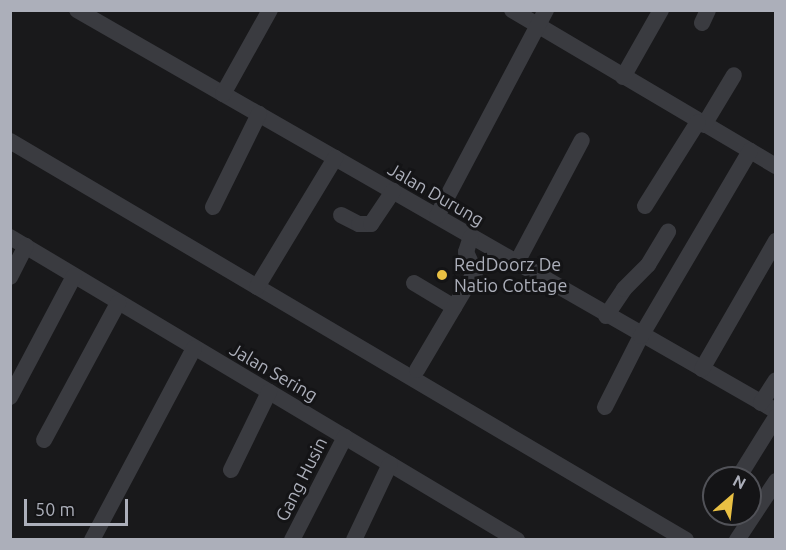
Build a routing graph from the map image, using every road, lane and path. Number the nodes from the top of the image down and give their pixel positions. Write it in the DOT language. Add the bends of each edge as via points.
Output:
graph roads {
  1 [pos="270,10"];
  2 [pos="512,10"];
  3 [pos="546,10"];
  4 [pos="661,10"];
  5 [pos="88,13"];
  6 [pos="538,25"];
  7 [pos="734,75"];
  8 [pos="623,77"];
  9 [pos="223,94"];
  10 [pos="259,114"];
  11 [pos="701,124"];
  12 [pos="582,140"];
  13 [pos="10,141"];
  14 [pos="750,152"];
  15 [pos="335,158"];
  16 [pos="776,166"];
  17 [pos="393,191"];
  18 [pos="645,206"];
  19 [pos="213,207"];
  20 [pos="341,215"];
  21 [pos="437,216"];
  22 [pos="668,232"];
  23 [pos="10,237"];
  24 [pos="471,237"];
  25 [pos="776,241"];
  26 [pos="26,246"];
  27 [pos="516,264"];
  28 [pos="74,276"];
  29 [pos="10,277"];
  30 [pos="414,283"];
  31 [pos="257,286"];
  32 [pos="118,303"];
  33 [pos="454,307"];
  34 [pos="606,316"];
  35 [pos="641,336"];
  36 [pos="194,348"];
  37 [pos="702,369"];
  38 [pos="417,370"];
  39 [pos="776,380"];
  40 [pos="269,392"];
  41 [pos="10,397"];
  42 [pos="768,407"];
  43 [pos="605,408"];
  44 [pos="776,417"];
  45 [pos="345,437"];
  46 [pos="44,441"];
  47 [pos="390,464"];
  48 [pos="745,466"];
  49 [pos="231,470"];
  50 [pos="776,481"];
  51 [pos="491,524"];
  52 [pos="92,540"];
  53 [pos="292,540"];
  54 [pos="354,540"];
  55 [pos="482,540"];
  56 [pos="517,540"];
  57 [pos="686,540"];
  58 [pos="737,540"];
  1 -- 9 [label="street"];
  2 -- 6 [label="street"];
  3 -- 6 [label="street"];
  4 -- 8 [label="street"];
  5 -- 9 [label="street, Jalan Durung"];
  6 -- 8 [label="street"];
  6 -- 21 [label="street"];
  7 -- 11 [label="street"];
  8 -- 11 [label="street"];
  9 -- 10 [label="street, Jalan Durung"];
  10 -- 15 [label="street, Jalan Durung"];
  10 -- 19 [label="street"];
  11 -- 14 [label="street"];
  11 -- 18 [label="street"];
  12 -- 27 [label="street"];
  13 -- 31 [label="street"];
  14 -- 16 [label="street"];
  14 -- 35 [label="street"];
  15 -- 17 [label="street, Jalan Durung"];
  15 -- 31 [label="street"];
  17 -- 20 [label="street" via="371,224 359,224"];
  17 -- 21 [label="street, Jalan Durung"];
  21 -- 24 [label="street, Jalan Durung"];
  22 -- 34 [label="street" via="648,265 624,289"];
  23 -- 26 [label="street, Jalan Sering"];
  24 -- 27 [label="street, Jalan Durung"];
  24 -- 33 [label="street" via="466,252 476,270"];
  25 -- 37 [label="street"];
  26 -- 28 [label="street, Jalan Sering"];
  26 -- 29 [label="street"];
  27 -- 34 [label="street, Jalan Durung"];
  28 -- 32 [label="street, Jalan Sering"];
  28 -- 41 [label="street"];
  30 -- 33 [label="street"];
  31 -- 57 [label="street"];
  32 -- 36 [label="street, Jalan Sering"];
  32 -- 46 [label="street"];
  33 -- 38 [label="street"];
  34 -- 35 [label="street, Jalan Durung"];
  35 -- 37 [label="street, Jalan Durung"];
  35 -- 43 [label="street"];
  36 -- 40 [label="street, Jalan Sering"];
  36 -- 52 [label="street"];
  37 -- 42 [label="street, Jalan Durung"];
  39 -- 42 [label="street"];
  40 -- 45 [label="street, Jalan Sering"];
  40 -- 49 [label="street"];
  44 -- 48 [label="street"];
  45 -- 47 [label="street, Jalan Sering"];
  45 -- 53 [label="street, Gang Husin"];
  47 -- 51 [label="street, Jalan Sering"];
  47 -- 54 [label="street"];
  50 -- 58 [label="street"];
  51 -- 55 [label="street"];
  51 -- 56 [label="street, Jalan Sering"];
}
